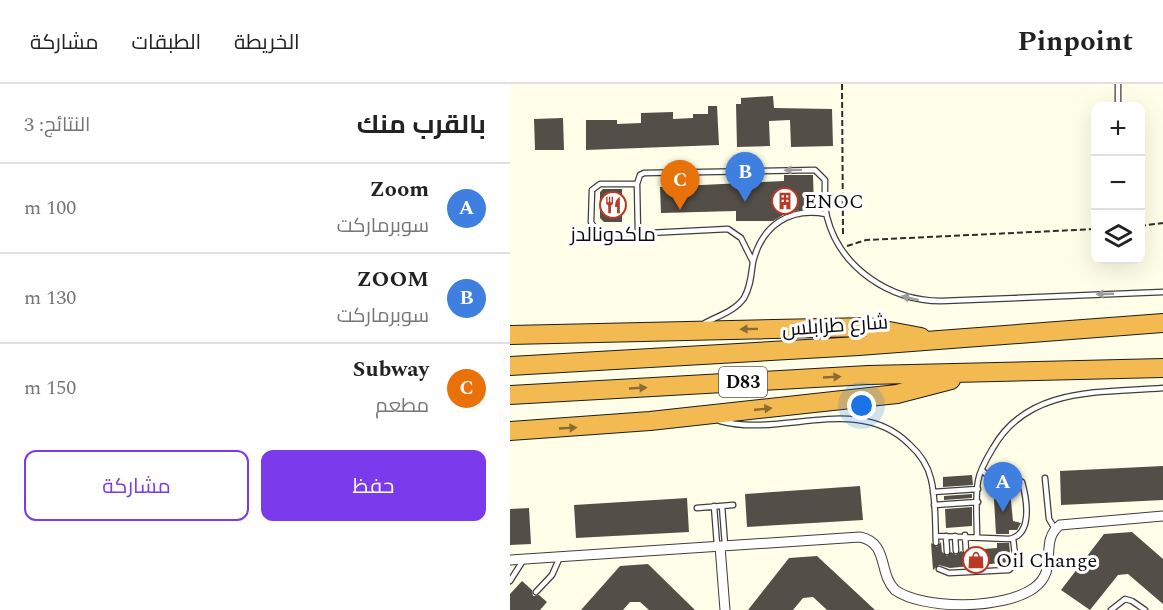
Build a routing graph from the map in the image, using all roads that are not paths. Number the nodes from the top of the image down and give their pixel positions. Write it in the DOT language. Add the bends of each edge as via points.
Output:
graph roads {
  1 [pos="1118,84"];
  2 [pos="1118,102"];
  3 [pos="637,184"];
  4 [pos="826,214"];
  5 [pos="638,234"];
  6 [pos="753,262"];
  7 [pos="1163,292"];
  8 [pos="1163,323"];
  9 [pos="691,330"];
  10 [pos="510,335"];
  11 [pos="931,340"];
  12 [pos="510,366"];
  13 [pos="1163,368"];
  14 [pos="970,374"];
  15 [pos="1163,388"];
  16 [pos="510,395"];
  17 [pos="706,416"];
  18 [pos="510,430"];
  19 [pos="982,469"];
  20 [pos="1045,478"];
  21 [pos="978,489"];
  22 [pos="933,492"];
  23 [pos="978,502"];
  24 [pos="733,505"];
  25 [pos="934,505"];
  26 [pos="714,506"];
  27 [pos="722,506"];
  28 [pos="697,508"];
  29 [pos="1163,516"];
  30 [pos="1055,529"];
  31 [pos="965,535"];
  32 [pos="936,536"];
  33 [pos="946,536"];
  34 [pos="955,536"];
  35 [pos="977,537"];
  36 [pos="1013,538"];
  37 [pos="936,543"];
  38 [pos="721,546"];
  39 [pos="956,551"];
  40 [pos="966,551"];
  41 [pos="947,552"];
  42 [pos="560,557"];
  43 [pos="524,559"];
  44 [pos="510,560"];
  45 [pos="939,569"];
  46 [pos="510,581"];
  47 [pos="536,592"];
  48 [pos="1135,603"];
  49 [pos="725,610"];
  50 [pos="1111,610"];
  51 [pos="1136,610"];
  52 [pos="1145,610"];
  1 -- 2 [label="lane"];
  4 -- 3 [label="lane, one-way" via="825,180 815,170 644,173"];
  3 -- 5 [label="lane"];
  3 -- 5 [label="lane" via="595,186 591,216 593,228 603,235"];
  4 -- 6 [label="lane" via="803,212 781,220 764,236"];
  7 -- 4 [label="lane, one-way" via="924,301 876,284 842,249"];
  5 -- 6 [label="lane" via="728,229 741,238"];
  6 -- 9 [label="lane" via="742,300"];
  8 -- 11 [label="highway, شارع طرابلس / D83"];
  9 -- 10 [label="highway"];
  11 -- 9 [label="highway, one-way" via="868,327"];
  11 -- 12 [label="highway, شارع طرابلس / D83"];
  13 -- 14 [label="highway, D83"];
  16 -- 14 [label="highway, D83, one-way" via="868,375"];
  17 -- 14 [label="highway, one-way" via="897,394"];
  15 -- 19 [label="lane" via="1067,396 1039,405 1004,431"];
  18 -- 17 [label="highway, one-way"];
  17 -- 22 [label="lane" via="755,426 849,418 872,421 895,432 913,448 927,469"];
  19 -- 21 [label="lane"];
  19 -- 36 [label="lane" via="988,476 1012,475 1022,482 1025,528"];
  20 -- 30 [label="lane" via="1049,519"];
  21 -- 22 [label="lane"];
  21 -- 23 [label="lane"];
  22 -- 25 [label="lane"];
  23 -- 25 [label="lane"];
  23 -- 35 [label="lane"];
  24 -- 27 [label="lane"];
  25 -- 32 [label="lane"];
  26 -- 27 [label="lane"];
  26 -- 28 [label="lane"];
  26 -- 38 [label="lane"];
  27 -- 38 [label="lane"];
  29 -- 30 [label="street" via="1074,522"];
  30 -- 38 [label="street" via="1049,539 1048,568 1036,587 1002,602 958,608 929,605 903,596 889,582 879,548 866,538"];
  31 -- 34 [label="lane"];
  31 -- 35 [label="lane"];
  31 -- 40 [label="lane"];
  32 -- 33 [label="lane"];
  32 -- 37 [label="lane"];
  33 -- 34 [label="lane"];
  33 -- 41 [label="lane"];
  34 -- 39 [label="lane"];
  35 -- 36 [label="lane"];
  36 -- 45 [label="lane" via="1016,559 1012,568"];
  38 -- 42 [label="street"];
  38 -- 49 [label="street"];
  42 -- 43 [label="street"];
  42 -- 47 [label="lane" via="552,576"];
  43 -- 44 [label="street"];
  43 -- 46 [label="lane"];
  48 -- 50 [label="lane" via="1121,600"];
  48 -- 51 [label="lane"];
  48 -- 52 [label="lane"];
}
